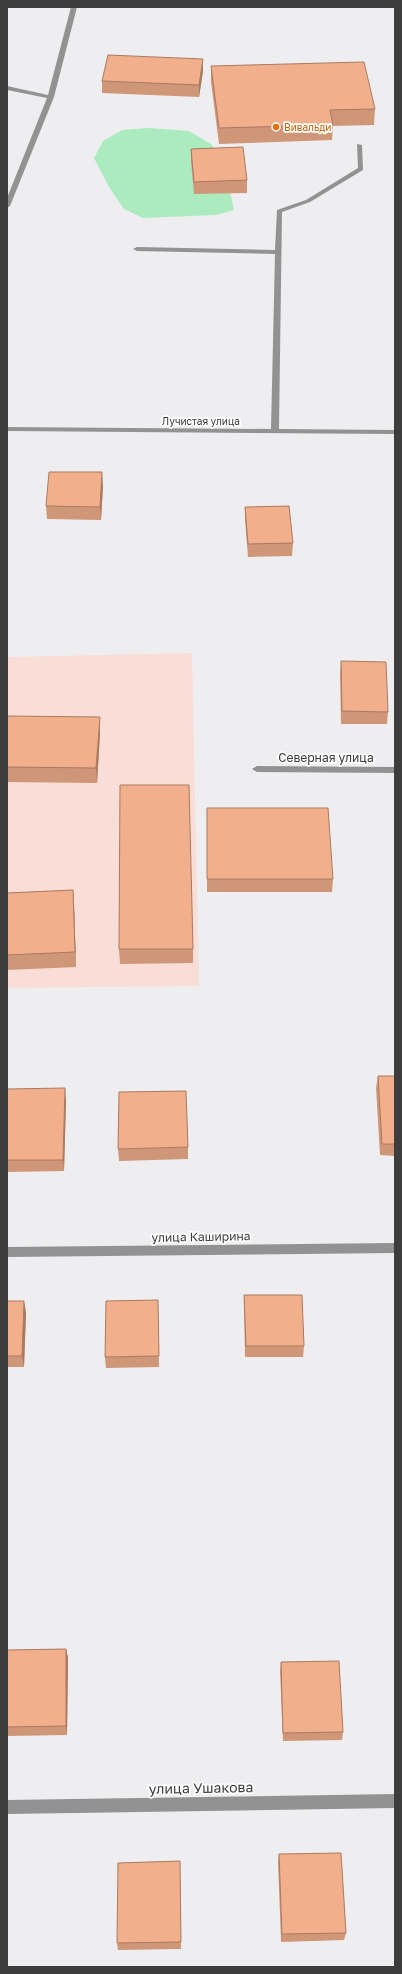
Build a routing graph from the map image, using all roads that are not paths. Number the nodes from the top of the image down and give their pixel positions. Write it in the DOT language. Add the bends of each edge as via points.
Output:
graph roads {
  1 [pos="74,7"];
  2 [pos="7,88"];
  3 [pos="51,97"];
  4 [pos="359,146"];
  5 [pos="7,206"];
  6 [pos="137,249"];
  7 [pos="278,252"];
  8 [pos="7,429"];
  9 [pos="275,431"];
  10 [pos="395,432"];
  11 [pos="257,769"];
  12 [pos="395,770"];
  13 [pos="395,1248"];
  14 [pos="7,1252"];
  15 [pos="395,1801"];
  16 [pos="7,1807"];
  1 -- 3 [label="street"];
  2 -- 3 [label="street"];
  3 -- 5 [label="street"];
  4 -- 7 [label="street" via="361,169 308,201 279,211"];
  6 -- 7 [label="street"];
  7 -- 9 [label="street"];
  8 -- 9 [label="street, Лучистая улица"];
  9 -- 10 [label="street, Лучистая улица"];
  11 -- 12 [label="street, Северная улица"];
  13 -- 14 [label="street, улица Каширина"];
  15 -- 16 [label="street, улица Ушакова"];
}
